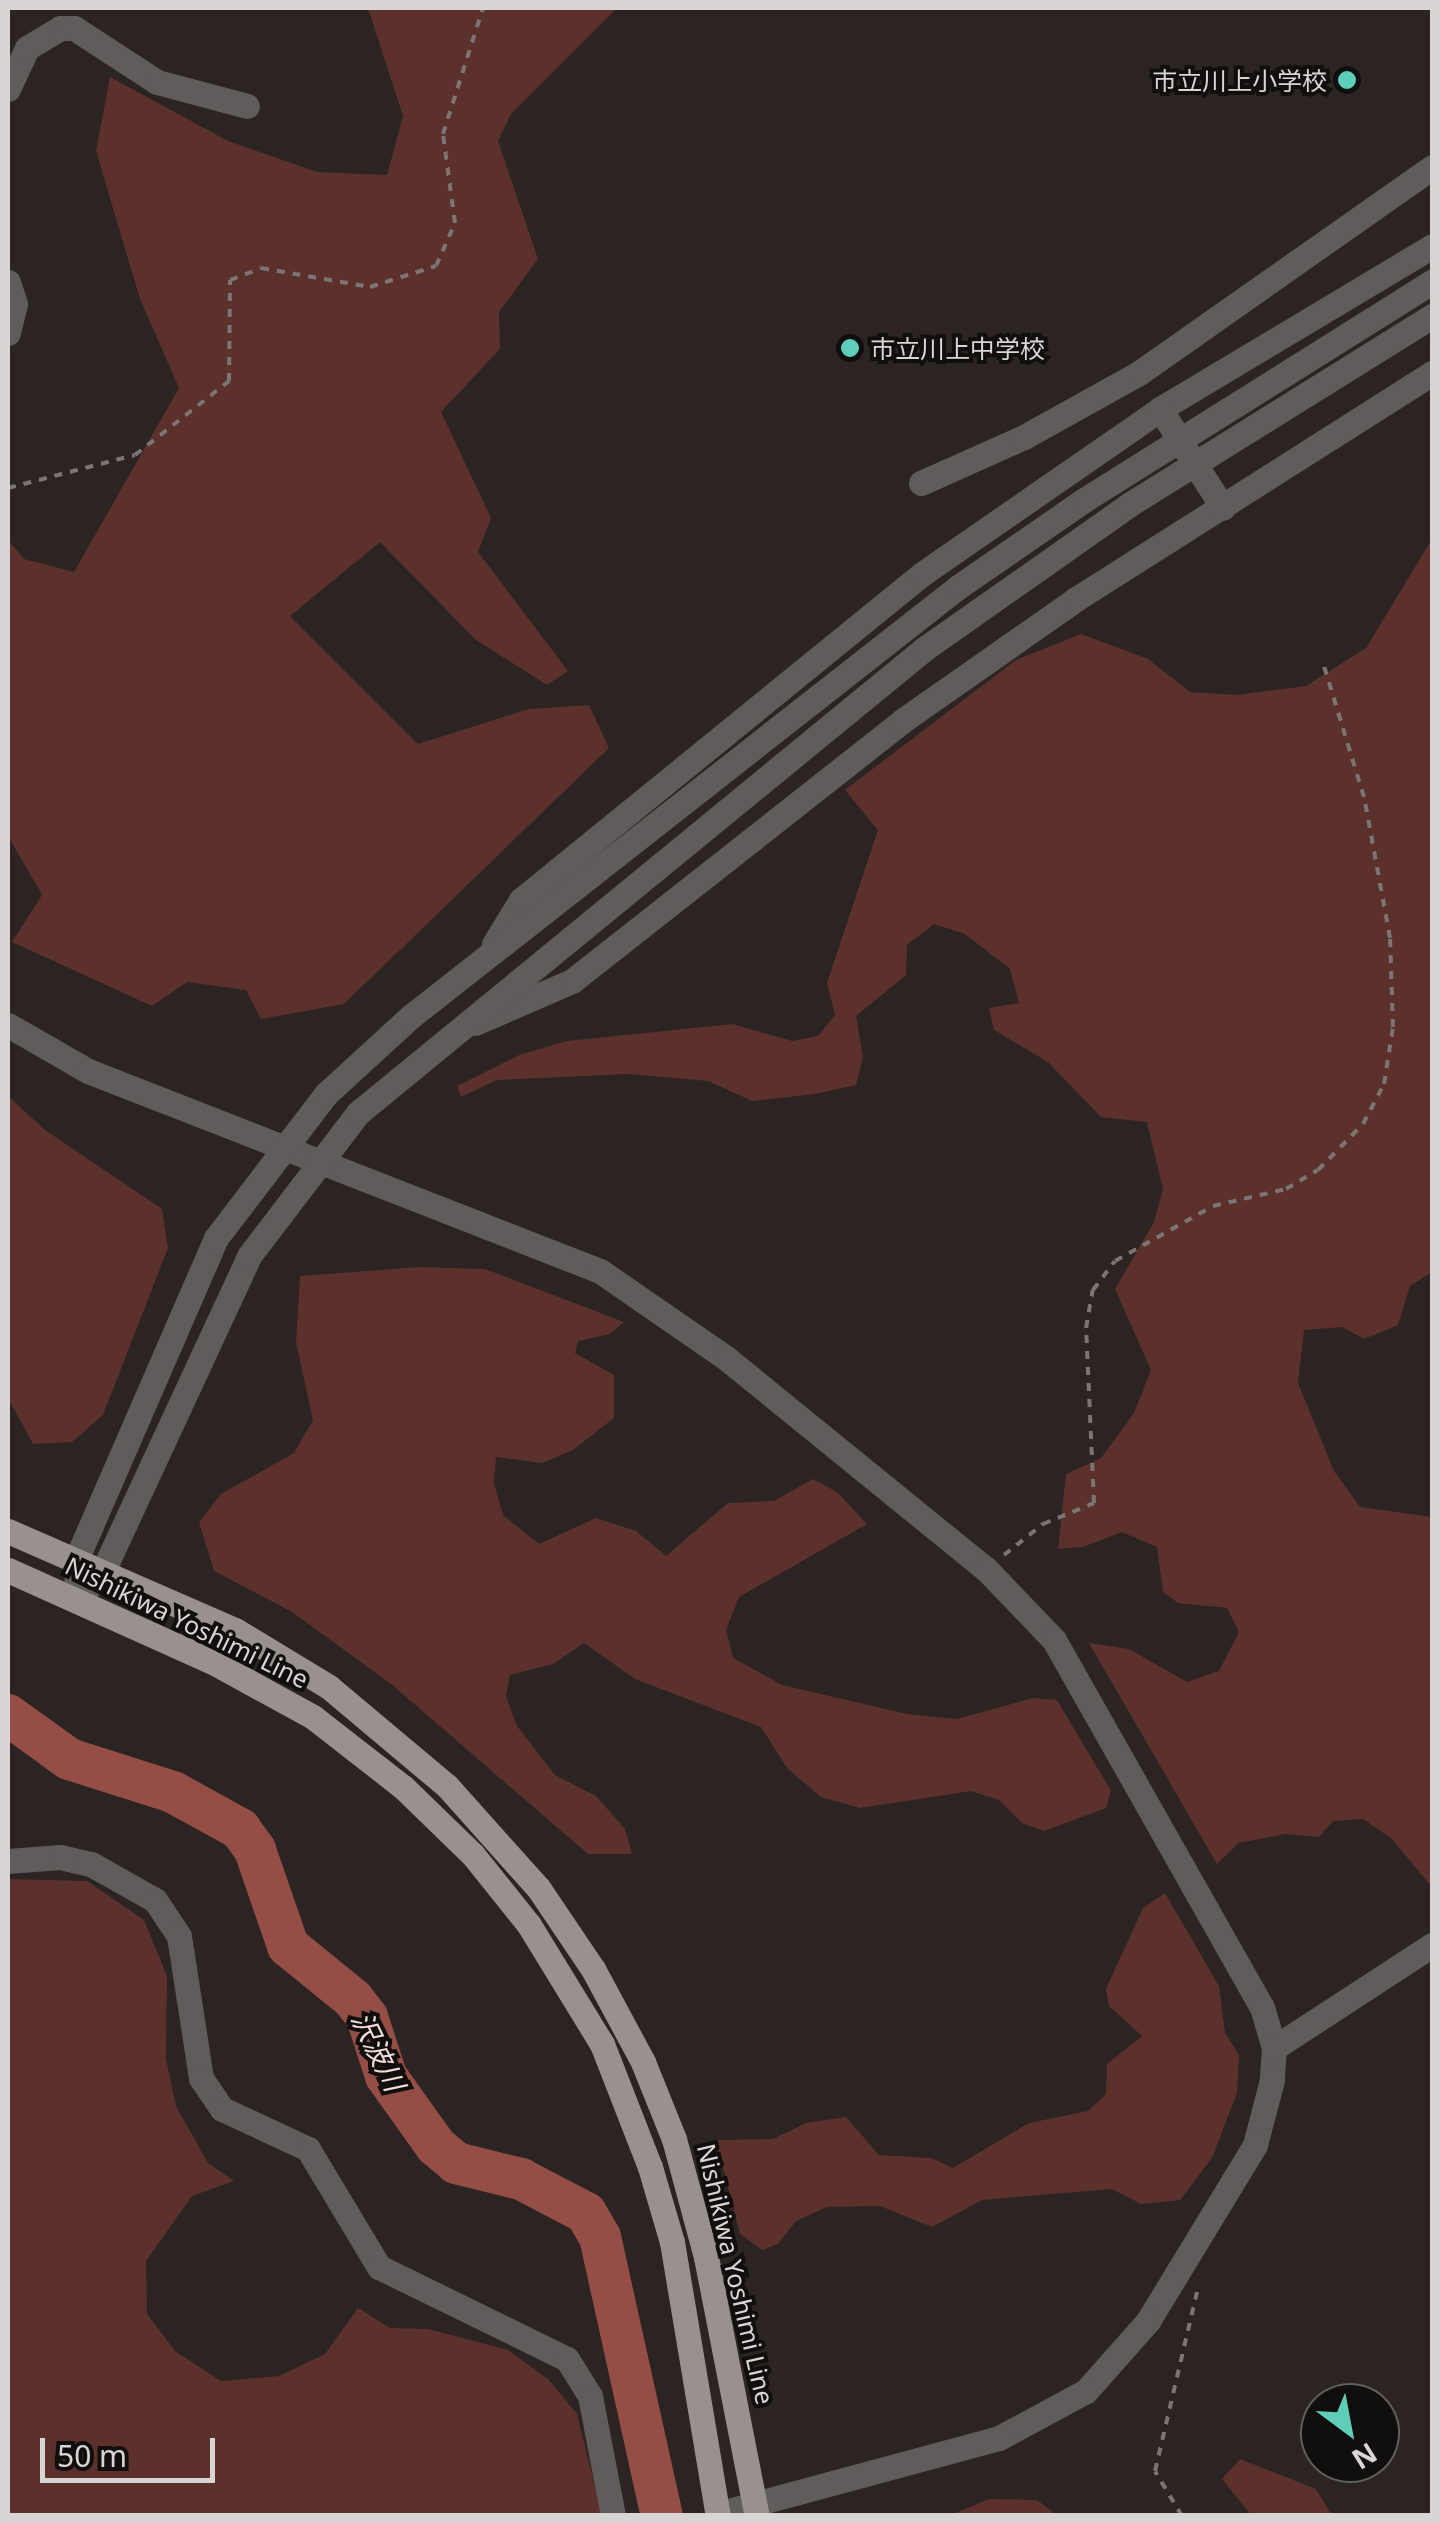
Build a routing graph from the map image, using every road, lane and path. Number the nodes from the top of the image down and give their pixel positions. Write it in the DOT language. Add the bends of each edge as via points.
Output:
graph roads {
  1 [pos="483,8"];
  2 [pos="8,90"];
  3 [pos="248,106"];
  4 [pos="1432,167"];
  5 [pos="1432,246"];
  6 [pos="8,282"];
  7 [pos="1432,282"];
  8 [pos="1432,316"];
  9 [pos="8,333"];
  10 [pos="1140,373"];
  11 [pos="1432,373"];
  12 [pos="1160,409"];
  13 [pos="922,482"];
  14 [pos="8,488"];
  15 [pos="1223,508"];
  16 [pos="1323,663"];
  17 [pos="483,961"];
  18 [pos="8,1025"];
  19 [pos="453,1032"];
  20 [pos="283,1144"];
  21 [pos="318,1157"];
  22 [pos="8,1531"];
  23 [pos="76,1560"];
  24 [pos="986,1569"];
  25 [pos="8,1570"];
  26 [pos="103,1571"];
  27 [pos="77,1600"];
  28 [pos="8,1860"];
  29 [pos="1432,1945"];
  30 [pos="1274,2048"];
  31 [pos="1186,2258"];
  32 [pos="756,2510"];
  33 [pos="718,2515"];
  34 [pos="613,2516"];
  35 [pos="1182,2516"];
  1 -- 14 [label="path" via="443,134 456,223 436,266 370,288 261,268 230,280 228,381 134,455"];
  2 -- 3 [label="street" via="27,48 60,28 74,28 157,82"];
  4 -- 10 [label="street"];
  5 -- 12 [label="street"];
  6 -- 9 [label="street" via="15,304"];
  7 -- 17 [label="street" via="958,587"];
  8 -- 19 [label="street" via="1130,504 938,638"];
  10 -- 12 [label="street"];
  10 -- 13 [label="street" via="1024,437"];
  11 -- 15 [label="street"];
  12 -- 15 [label="street, bridge"];
  12 -- 17 [label="street" via="922,574 521,900"];
  15 -- 19 [label="street" via="1076,599 902,721 572,981"];
  16 -- 24 [label="path" via="1364,797 1390,938 1393,1026 1384,1084 1362,1124 1318,1170 1286,1188 1213,1206 1115,1261 1093,1290 1086,1328 1094,1503 1043,1524"];
  17 -- 20 [label="street" via="376,1047"];
  18 -- 20 [label="street" via="88,1071"];
  19 -- 21 [label="street" via="358,1113"];
  20 -- 21 [label="street"];
  20 -- 23 [label="street" via="216,1238"];
  21 -- 24 [label="street" via="616,1281 726,1358"];
  21 -- 26 [label="street" via="249,1256 210,1330"];
  22 -- 23 [label="main road, Nishikiwa Yoshimi Line"];
  23 -- 26 [label="main road, Nishikiwa Yoshimi Line"];
  23 -- 27 [label="street"];
  24 -- 30 [label="street" via="1054,1640 1092,1699 1239,1962"];
  25 -- 27 [label="main road, Nishikiwa Yoshimi Line"];
  26 -- 27 [label="street"];
  26 -- 32 [label="main road, Nishikiwa Yoshimi Line" via="235,1630 329,1687 447,1786 539,1890 601,1984 674,2139 706,2257"];
  27 -- 33 [label="main road, Nishikiwa Yoshimi Line" via="313,1717 403,1787 473,1855 530,1926 602,2044 650,2167 672,2242"];
  28 -- 34 [label="street" via="60,1857 90,1864 155,1900 179,1936 201,2078 222,2109 308,2149 378,2268 567,2360 590,2396"];
  29 -- 30 [label="street"];
  30 -- 31 [label="street" via="1262,2130"];
  31 -- 32 [label="street" via="1114,2364 1046,2417 925,2462"];
  31 -- 35 [label="path" via="1201,2289 1155,2471"];
  32 -- 33 [label="street"];
}
